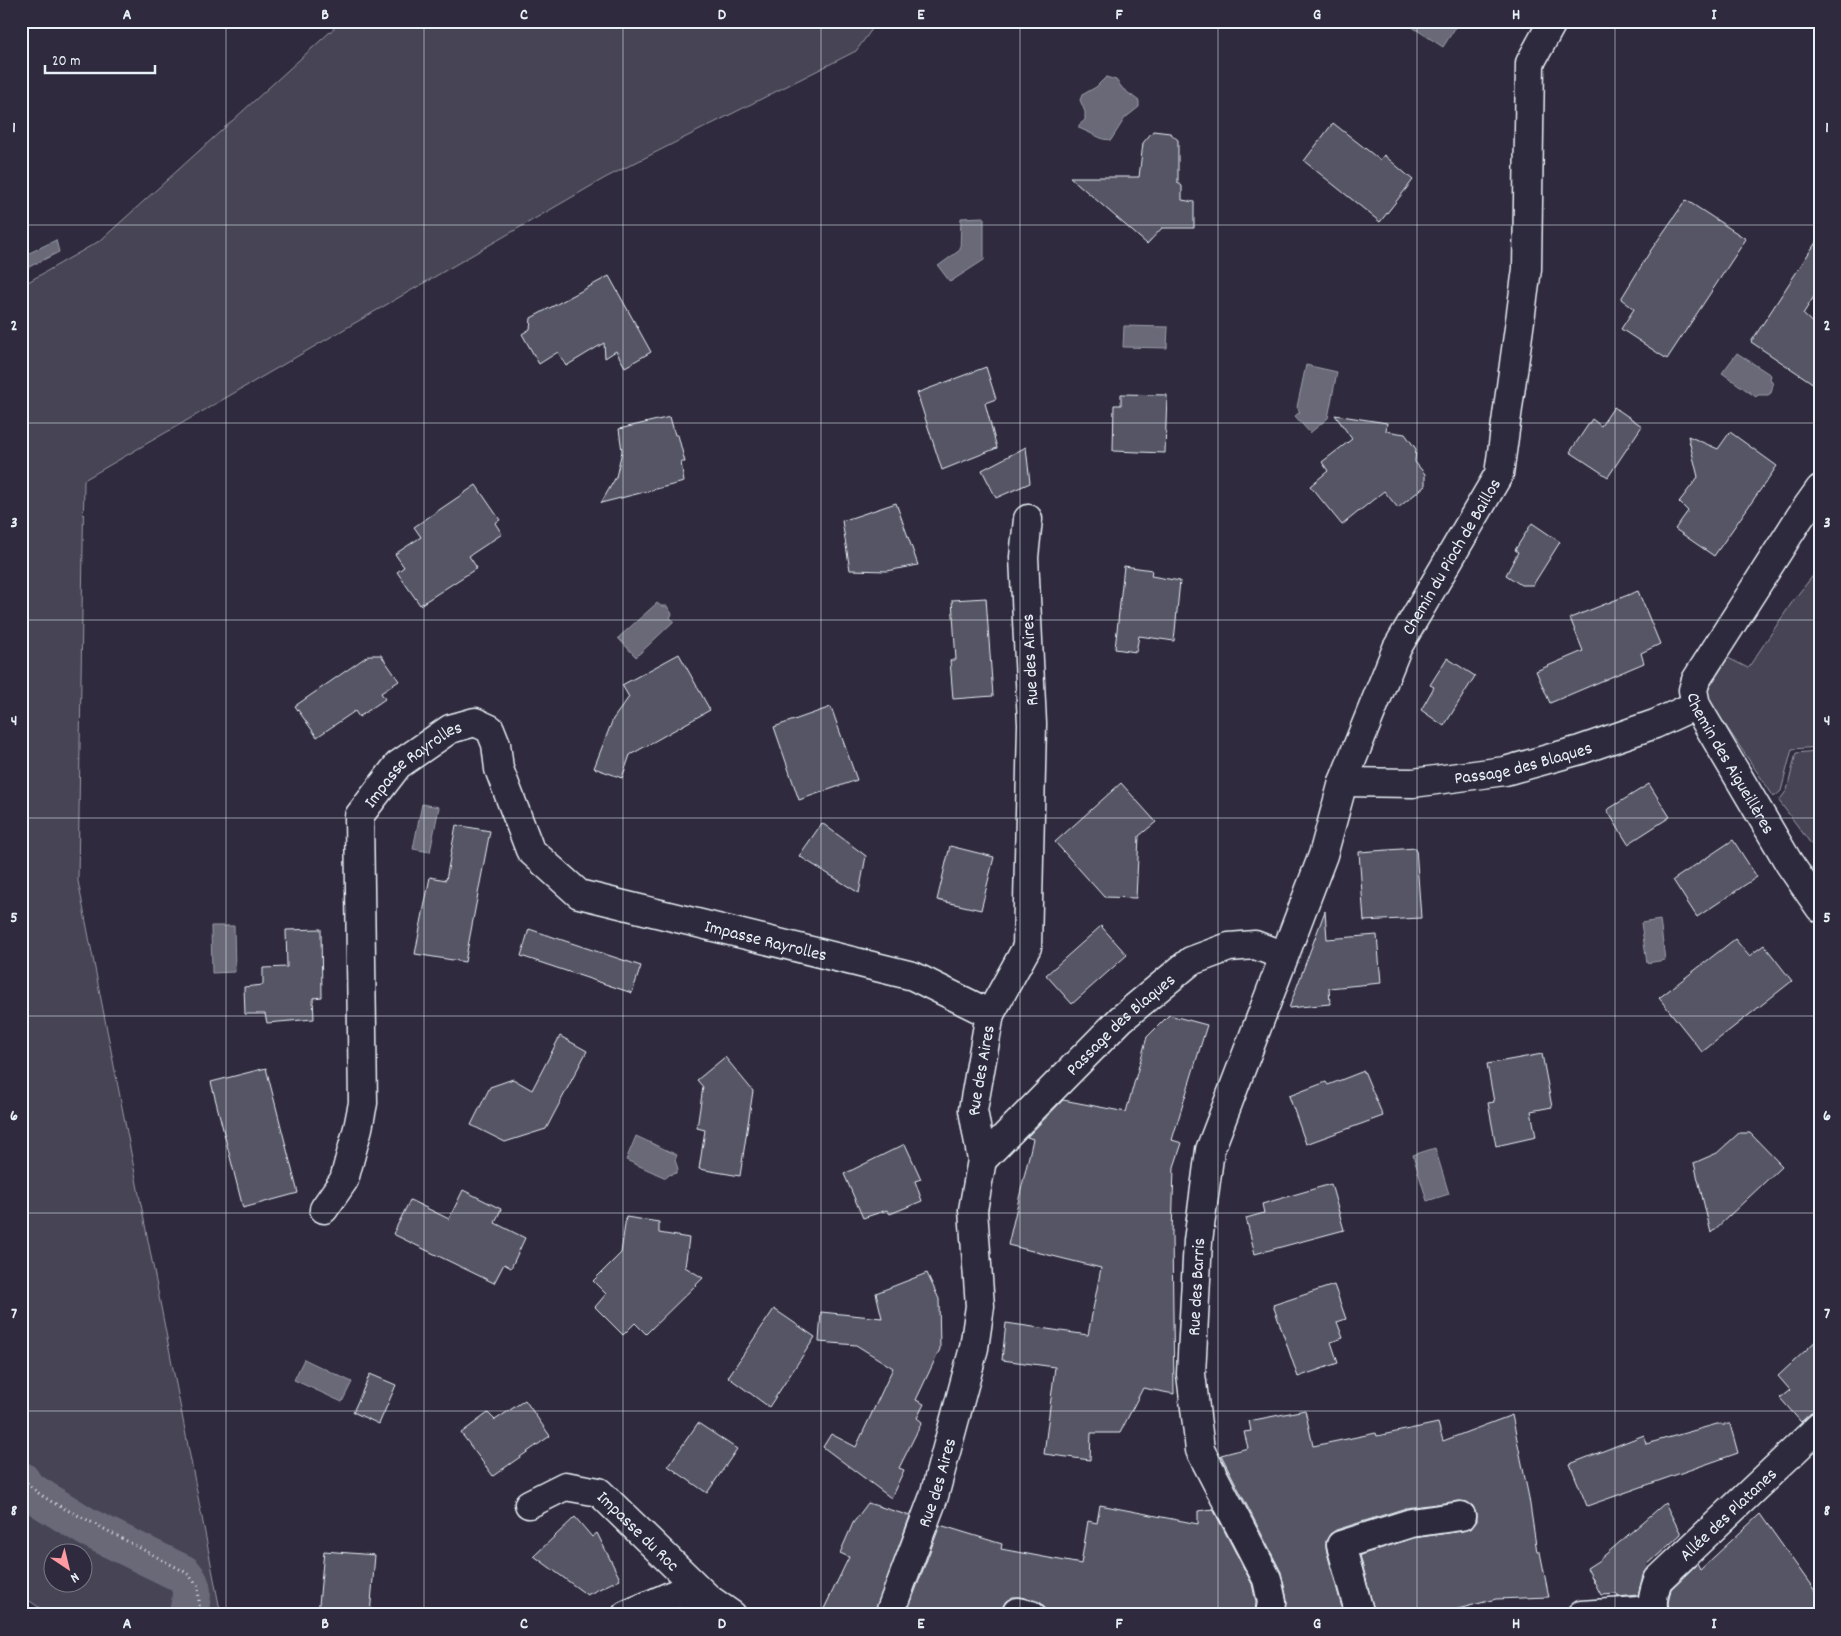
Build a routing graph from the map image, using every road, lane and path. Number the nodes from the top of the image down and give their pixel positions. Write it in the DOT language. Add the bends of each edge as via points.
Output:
graph roads {
  1 [pos="1552,21"];
  2 [pos="1820,489"];
  3 [pos="1028,519"];
  4 [pos="1696,706"];
  5 [pos="1343,782"];
  6 [pos="1820,908"];
  7 [pos="1284,956"];
  8 [pos="990,1014"];
  9 [pos="982,1160"];
  10 [pos="324,1209"];
  11 [pos="1820,1426"];
  12 [pos="21,1475"];
  13 [pos="529,1504"];
  14 [pos="1462,1516"];
  15 [pos="710,1600"];
  16 [pos="1654,1612"];
  17 [pos="200,1615"];
  18 [pos="626,1615"];
  19 [pos="732,1615"];
  20 [pos="889,1615"];
  21 [pos="1270,1615"];
  22 [pos="1360,1615"];
  23 [pos="1581,1615"];
  1 -- 5 [label="street, Chemin du Pioch de Baillos" via="1530,63 1526,269 1499,474 1397,648"];
  2 -- 4 [label="street, Chemin des Aigueillères" via="1696,680 1693,690"];
  3 -- 8 [label="street, Rue des Aires" via="1024,557 1032,724 1027,947"];
  4 -- 5 [label="street, Passage des Blaques" via="1636,731 1505,771 1413,783"];
  4 -- 6 [label="street, Chemin des Aigueillères" via="1789,863"];
  5 -- 7 [label="street, Chemin du Pioch de Baillos" via="1323,856"];
  7 -- 9 [label="street, Passage des Blaques" via="1255,945 1229,947 1191,961 1120,1019"];
  7 -- 21 [label="street, Rue des Barris" via="1210,1150 1198,1241 1191,1374 1200,1450 1267,1578 1272,1602"];
  8 -- 9 [label="street, Rue des Aires" via="973,1110"];
  8 -- 10 [label="street, Impasse Rayrolles" via="913,976 579,894 530,850 499,768 490,729 475,722 450,729 398,765 359,816 363,1103 344,1180"];
  9 -- 20 [label="street, Rue des Aires" via="973,1210 980,1306 974,1348 934,1496"];
  11 -- 16 [label="street, Allée des Platanes" via="1658,1580"];
  12 -- 17 [label="path" via="26,1483 44,1496 187,1573 198,1586"];
  13 -- 15 [label="street, Impasse du Roc" via="565,1486 599,1492"];
  14 -- 22 [label="street" via="1411,1523 1341,1545"];
  15 -- 18 [label="street" via="677,1593"];
  15 -- 19 [label="street"];
  16 -- 23 [label="street"];
}
